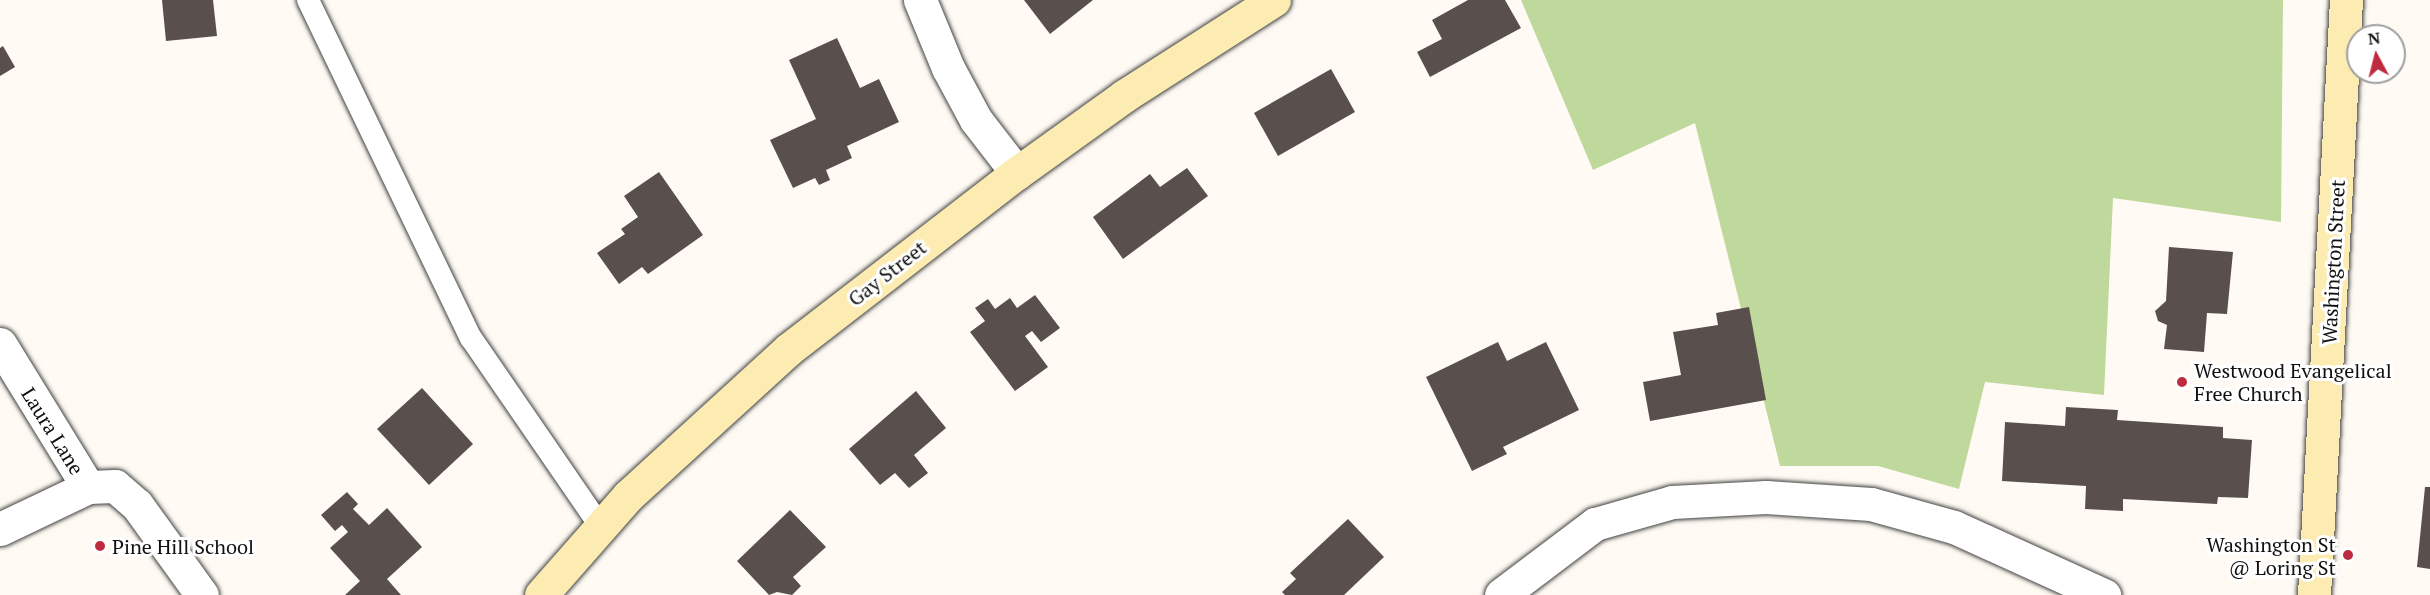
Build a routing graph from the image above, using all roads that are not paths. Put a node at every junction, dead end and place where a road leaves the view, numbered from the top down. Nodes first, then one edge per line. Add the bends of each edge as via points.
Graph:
1 (308, 0) edge
2 (920, 0) edge
3 (1274, 0) edge
4 (2346, 0) edge
5 (1017, 173) junction
6 (0, 344) edge
7 (88, 487) junction
8 (601, 527) junction
9 (0, 529) edge
10 (202, 595) edge
11 (542, 595) edge
12 (1500, 595) edge
13 (2104, 595) edge
14 (2314, 595) edge

1 - 8 lane via 471,338
2 - 5 street via 948,68 976,120
3 - 5 street, Gay Street via 1124,96
4 - 14 street, Washington Street
5 - 8 street, Gay Street via 789,349 628,496
6 - 7 street, Laura Lane
7 - 9 street, Laura Lane
7 - 10 street, Laura Lane via 115,486 137,505
8 - 11 street, Gay Street
12 - 13 street via 1596,524 1672,502 1766,497 1871,504 1954,527

